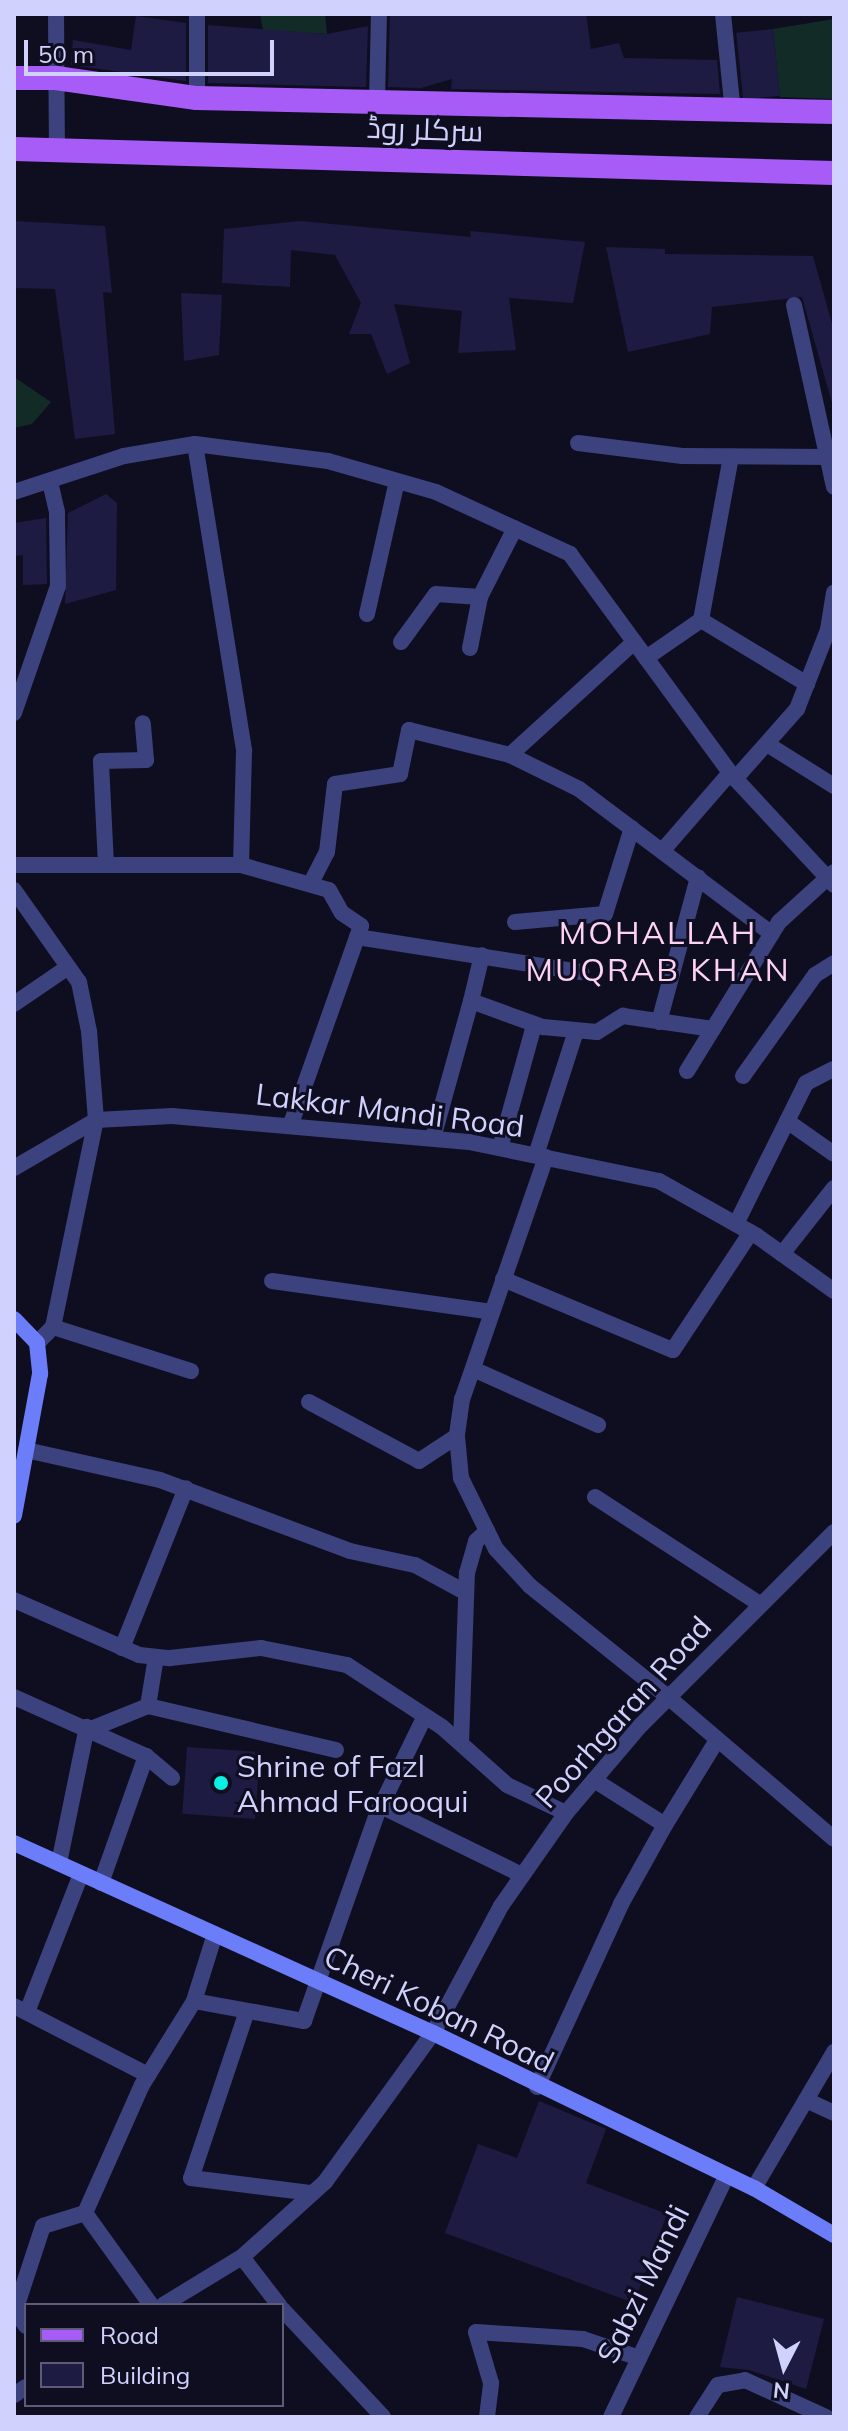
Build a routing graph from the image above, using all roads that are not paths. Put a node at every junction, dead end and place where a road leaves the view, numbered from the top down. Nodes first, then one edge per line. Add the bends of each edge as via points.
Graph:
1 (56, 14) edge
2 (197, 14) edge
3 (379, 14) edge
4 (723, 14) edge
5 (14, 78) edge
6 (56, 78) junction
7 (197, 98) junction
8 (377, 101) junction
9 (733, 112) junction
10 (834, 112) edge
11 (14, 149) edge
12 (57, 151) junction
13 (834, 173) edge
14 (794, 305) dead end
15 (578, 443) dead end
16 (195, 444) junction
17 (731, 457) junction
18 (827, 457) junction
19 (397, 481) junction
20 (50, 482) junction
21 (834, 487) edge
22 (14, 492) edge
23 (515, 528) junction
24 (834, 592) edge
25 (480, 597) junction
26 (367, 614) dead end
27 (701, 620) junction
28 (401, 642) dead end
29 (634, 642) junction
30 (470, 648) dead end
31 (646, 658) junction
32 (807, 684) junction
33 (16, 704) edge
34 (143, 723) dead end
35 (767, 744) junction
36 (510, 755) junction
37 (732, 776) junction
38 (834, 786) edge
39 (632, 828) junction
40 (663, 850) junction
41 (14, 865) edge
42 (106, 865) junction
43 (241, 865) junction
44 (698, 877) junction
45 (831, 878) edge
46 (311, 883) junction
47 (14, 890) edge
48 (515, 922) dead end
49 (772, 934) junction
50 (357, 937) junction
51 (482, 955) junction
52 (834, 963) edge
53 (68, 967) junction
54 (581, 972) dead end
55 (471, 1001) junction
56 (14, 1004) edge
57 (659, 1022) junction
58 (534, 1025) junction
59 (713, 1029) junction
60 (576, 1031) junction
61 (834, 1069) edge
62 (687, 1071) dead end
63 (743, 1076) dead end
64 (96, 1120) junction
65 (787, 1121) junction
66 (291, 1124) junction
67 (433, 1138) junction
68 (500, 1148) junction
69 (834, 1154) edge
70 (541, 1156) junction
71 (14, 1168) edge
72 (834, 1188) edge
73 (744, 1228) junction
74 (782, 1254) junction
75 (503, 1279) junction
76 (272, 1281) dead end
77 (834, 1291) edge
78 (492, 1312) junction
79 (14, 1319) edge
80 (53, 1327) junction
81 (37, 1343) junction
82 (473, 1369) junction
83 (191, 1371) dead end
84 (309, 1402) dead end
85 (598, 1425) dead end
86 (457, 1436) junction
87 (26, 1450) junction
88 (186, 1488) junction
89 (595, 1497) dead end
90 (14, 1516) edge
91 (487, 1531) junction
92 (834, 1532) edge
93 (465, 1592) junction
94 (14, 1600) edge
95 (760, 1604) junction
96 (122, 1648) junction
97 (156, 1657) junction
98 (14, 1697) edge
99 (668, 1697) junction
100 (148, 1706) junction
101 (425, 1716) junction
102 (89, 1728) junction
103 (717, 1740) junction
104 (461, 1743) junction
105 (336, 1750) dead end
106 (146, 1756) junction
107 (172, 1778) dead end
108 (594, 1780) junction
109 (381, 1806) junction
110 (566, 1813) junction
111 (665, 1825) junction
112 (834, 1839) edge
113 (14, 1843) edge
114 (59, 1863) junction
115 (81, 1874) junction
116 (522, 1875) junction
117 (101, 1883) junction
118 (215, 1934) junction
119 (317, 1981) junction
120 (194, 2001) junction
121 (21, 2009) edge
122 (247, 2011) junction
123 (433, 2033) junction
124 (834, 2052) edge
125 (148, 2075) junction
126 (537, 2087) junction
127 (806, 2100) junction
128 (834, 2113) edge
129 (727, 2175) junction
130 (754, 2188) junction
131 (312, 2193) junction
132 (85, 2213) junction
133 (834, 2235) edge
134 (242, 2257) junction
135 (150, 2303) edge
136 (166, 2303) edge
137 (277, 2303) edge
138 (14, 2310) edge
139 (284, 2311) edge
140 (639, 2358) junction
141 (383, 2417) edge
142 (487, 2417) edge
143 (611, 2417) edge
144 (697, 2417) edge
145 (826, 2417) edge

1 - 6 street
2 - 7 street
3 - 8 street
4 - 9 street
5 - 6 main road
6 - 7 main road
6 - 12 street
7 - 8 main road
8 - 9 main road
9 - 10 main road
11 - 12 main road, سرکلر روڈ
12 - 13 main road, سرکلر روڈ
14 - 18 street
15 - 17 street
16 - 19 street via 328,461
16 - 20 street via 124,456
16 - 43 street via 244,751
17 - 18 street
17 - 27 street
18 - 21 street
19 - 23 street via 436,492
19 - 26 street
20 - 22 street
20 - 33 street via 57,512 58,586
23 - 25 street
23 - 29 street via 570,554
24 - 32 street via 828,630
25 - 28 street via 436,594
25 - 30 street
27 - 31 street
27 - 32 street
29 - 31 street
29 - 36 street
31 - 37 street
32 - 35 street via 797,709
34 - 42 street via 146,760 101,761
35 - 37 street
35 - 38 street
36 - 39 street via 579,789
36 - 46 street via 409,730 400,774 335,784 327,852
37 - 40 street
37 - 45 street
39 - 40 street
39 - 48 street via 605,914
40 - 44 street
41 - 42 street
42 - 43 street
43 - 46 street
44 - 49 street
44 - 57 street
45 - 49 street
46 - 50 street via 329,890 342,913 361,926
47 - 53 street
49 - 59 street
50 - 51 street
50 - 66 street
51 - 54 street
51 - 55 street
52 - 63 street via 815,975
53 - 56 street
53 - 64 street via 79,982 89,1031
55 - 58 street
55 - 67 street
57 - 59 street
57 - 60 street via 623,1016 597,1032
58 - 60 street
58 - 68 street
59 - 62 street
60 - 70 street
61 - 65 street via 806,1083
64 - 66 street, Lakkar Mandi Road via 172,1116
64 - 71 street, Lakkar Mandi Road
64 - 80 street
65 - 69 street
65 - 73 street
66 - 67 street, Lakkar Mandi Road
67 - 68 street, Lakkar Mandi Road
68 - 70 street, Lakkar Mandi Road
70 - 73 street, Lakkar Mandi Road via 659,1181
70 - 75 street
72 - 74 street
73 - 74 street, Lakkar Mandi Road
73 - 75 street via 673,1350
74 - 77 street, Lakkar Mandi Road
75 - 78 street
76 - 78 street
78 - 82 street
79 - 81 street
80 - 81 street
80 - 83 street
81 - 87 street via 40,1374
82 - 85 street
82 - 86 street
84 - 86 street via 419,1461
86 - 91 street via 461,1478
87 - 88 street
87 - 90 street
88 - 93 street via 350,1551 415,1565
88 - 96 street
89 - 95 street
91 - 93 street via 476,1541
91 - 99 street via 530,1586
92 - 95 street, Poorhgaran Road
93 - 104 street
94 - 96 street
95 - 99 street, Poorhgaran Road
96 - 97 street
97 - 100 street
97 - 101 street via 261,1648 347,1665
98 - 102 street
99 - 103 street
99 - 108 street, Poorhgaran Road
100 - 102 street
100 - 105 street
101 - 104 street
101 - 109 street
102 - 106 street
102 - 114 street
103 - 111 street
103 - 112 street
104 - 110 street via 507,1785
106 - 107 street
106 - 117 street
108 - 110 street, Poorhgaran Road
108 - 111 street
109 - 116 street
109 - 119 street
110 - 116 street, Poorhgaran Road
111 - 126 street via 621,1904
113 - 114 street, Cheri Koban Road
114 - 115 street, Cheri Koban Road
115 - 117 street, Cheri Koban Road
115 - 121 street
116 - 123 street, Poorhgaran Road
117 - 118 street, Cheri Koban Road
118 - 119 street, Cheri Koban Road
118 - 120 street
119 - 122 street via 304,2021
119 - 123 street, Cheri Koban Road
120 - 122 street
120 - 125 street
121 - 125 street
122 - 131 street via 191,2178
123 - 126 street, Cheri Koban Road
123 - 131 street, Poorhgaran Road
124 - 127 street
125 - 132 street
126 - 129 street, Cheri Koban Road
127 - 128 street
127 - 130 street
129 - 130 street, Cheri Koban Road
129 - 140 street, Sabzi Mandi
130 - 133 street, Cheri Koban Road
131 - 134 street, Poorhgaran Road
132 - 135 street
132 - 138 street via 43,2226
134 - 136 street, Poorhgaran Road
134 - 137 street
139 - 141 street
140 - 142 street via 583,2339 476,2332 491,2383
140 - 143 street, Sabzi Mandi
144 - 145 street via 718,2385 745,2380

